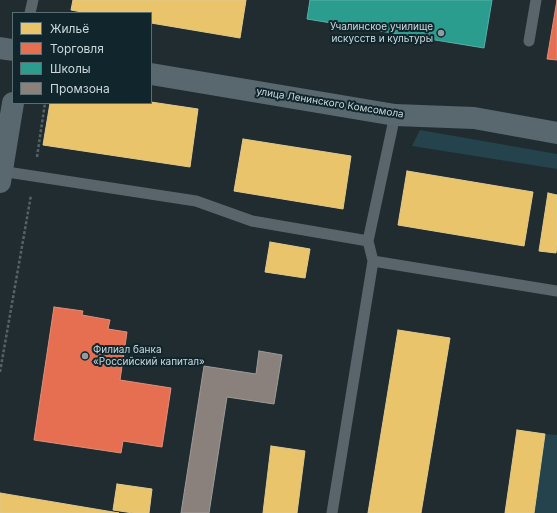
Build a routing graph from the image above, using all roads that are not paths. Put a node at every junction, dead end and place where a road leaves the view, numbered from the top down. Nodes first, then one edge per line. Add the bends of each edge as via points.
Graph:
1 (33, 0) edge
2 (536, 0) edge
3 (30, 12) edge
4 (529, 41) dead end
5 (0, 48) edge
6 (12, 50) edge
7 (152, 74) edge
8 (13, 104) edge
9 (395, 115) junction
10 (557, 133) edge
11 (1, 175) edge
12 (368, 241) junction
13 (374, 261) junction
14 (557, 291) edge
15 (332, 513) edge

1 - 3 lane
2 - 4 lane
5 - 6 street
7 - 9 street, улица Ленинского Комсомола
8 - 11 street
9 - 10 street, улица Ленинского Комсомола via 474,118
9 - 12 lane
11 - 12 lane via 34,176 196,201 252,221
12 - 13 lane
13 - 14 lane
13 - 15 lane

